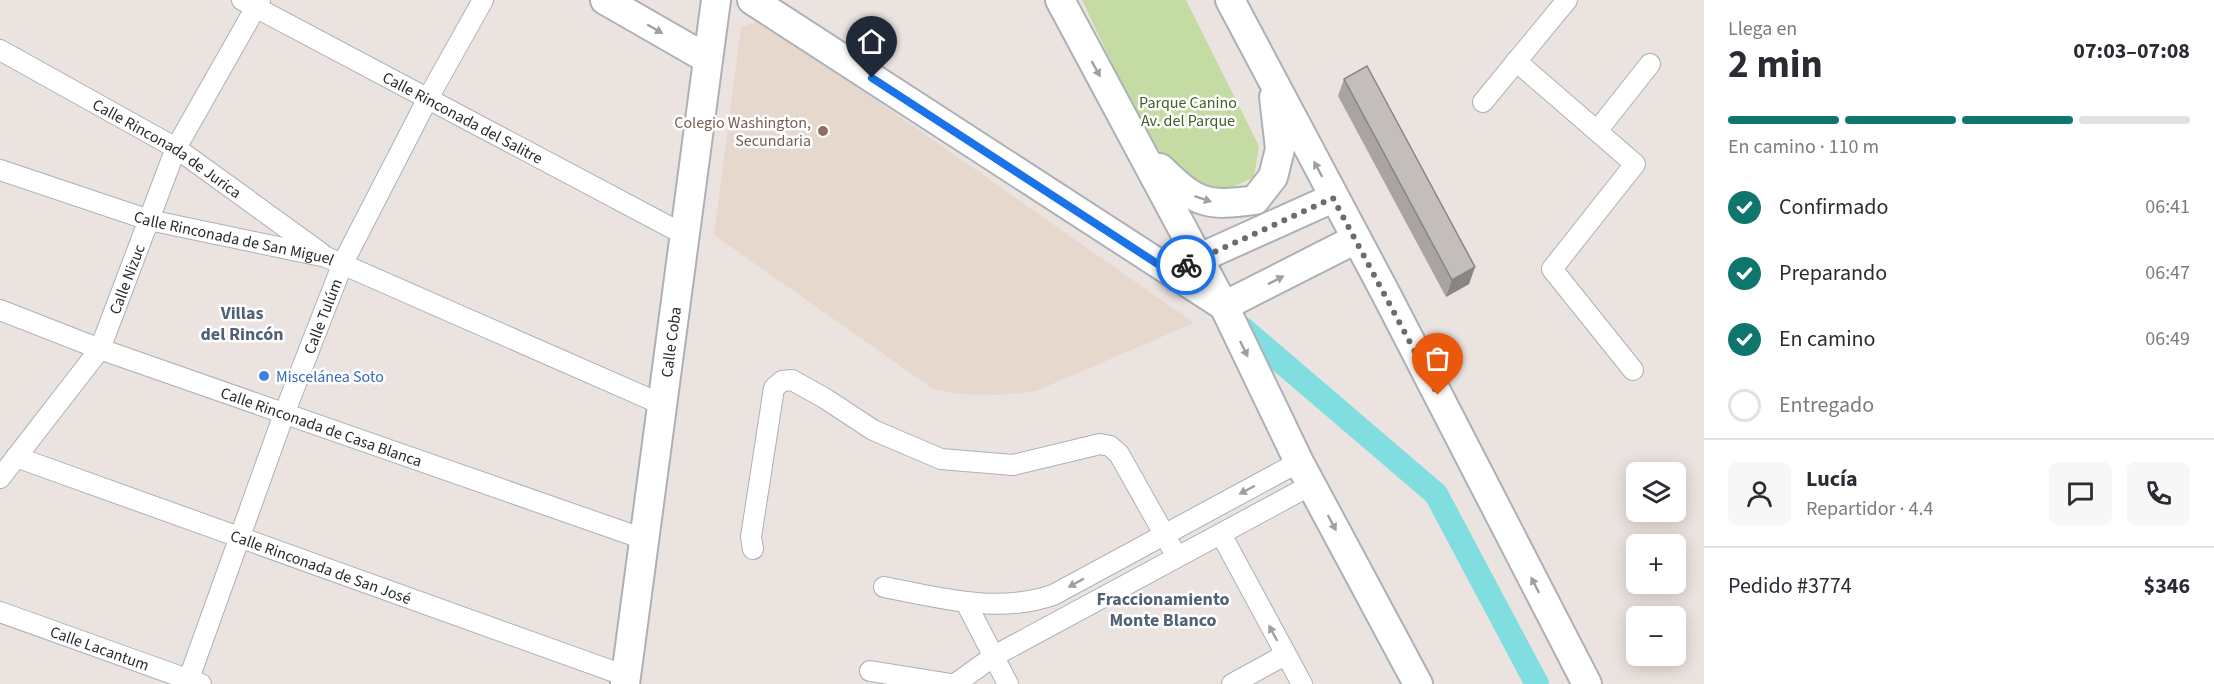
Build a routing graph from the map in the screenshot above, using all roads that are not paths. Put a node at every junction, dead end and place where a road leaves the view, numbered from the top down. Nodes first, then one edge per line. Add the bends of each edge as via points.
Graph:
1 (483, 0) edge
2 (605, 0) edge
3 (716, 0) edge
4 (752, 0) edge
5 (1060, 0) edge
6 (1567, 0) edge
7 (253, 3) edge
8 (1235, 6) edge
9 (0, 50) edge
10 (706, 58) junction
11 (1516, 61) junction
12 (1650, 64) dead end
13 (1273, 83) junction
14 (427, 100) junction
15 (1483, 102) dead end
16 (1597, 131) junction
17 (176, 147) junction
18 (1142, 150) junction
19 (0, 170) edge
20 (1333, 198) junction
21 (148, 220) junction
22 (683, 234) junction
23 (1356, 239) junction
24 (1198, 259) junction
25 (334, 260) junction
26 (1170, 272) junction
27 (1224, 306) junction
28 (0, 310) edge
29 (100, 349) junction
30 (1633, 370) dead end
31 (661, 404) junction
32 (284, 414) junction
33 (16, 457) junction
34 (1305, 473) junction
35 (0, 478) edge
36 (1221, 534) junction
37 (1163, 535) junction
38 (240, 537) junction
39 (644, 539) junction
40 (753, 549) dead end
41 (1177, 557) junction
42 (884, 587) dead end
43 (966, 603) junction
44 (0, 612) edge
45 (1285, 655) junction
46 (994, 656) junction
47 (870, 671) dead end
48 (625, 680) edge
49 (192, 682) edge
50 (953, 684) edge
51 (1008, 684) edge
52 (1232, 684) edge
53 (1302, 684) edge
54 (1418, 684) edge
55 (1587, 684) edge

1 - 14 street, Calle Tulúm
2 -> 10 main road
3 - 10 main road, Calle Coba
4 - 26 main road
5 -> 18 main road
6 - 11 street
7 - 14 street, Calle Rinconada del Salitre
7 - 17 street, Calle Nizuc
8 - 13 main road
9 - 17 street, Calle Rinconada de Jurica
10 - 22 main road, Calle Coba
11 - 15 street
11 - 16 street
12 - 16 street
18 -> 13 main road via 1187,194 1220,205 1255,200 1273,177 1280,149
20 -> 13 main road
14 - 22 street, Calle Rinconada del Salitre
14 - 25 street, Calle Tulúm
16 - 30 street via 1635,164 1552,269
17 - 21 street, Calle Nizuc
17 - 25 street, Calle Rinconada de Jurica
18 - 24 main road
19 - 21 street, Calle Rinconada de San Miguel
20 - 23 main road
20 - 24 main road
21 - 25 street, Calle Rinconada de San Miguel
21 - 29 street, Calle Nizuc
22 - 31 main road, Calle Coba
27 -> 23 main road
55 -> 23 main road
24 - 26 main road
24 - 27 main road
25 - 31 street, Calle Rinconada de San Miguel
25 - 32 street, Calle Tulúm
26 - 27 main road
27 -> 34 main road
28 - 29 street, Calle Rinconada de Casa Blanca
29 - 32 street, Calle Rinconada de Casa Blanca
29 - 33 street, Calle Nizuc
31 - 39 main road, Calle Coba
32 - 38 street, Calle Tulúm
32 - 39 street, Calle Rinconada de Casa Blanca
33 - 35 street, Calle Nizuc
33 - 38 street, Calle Rinconada de San José
34 - 36 street
34 -> 37 street
34 -> 54 main road
36 - 41 street
45 -> 36 street
37 - 40 street via 1119,454 1110,446 1100,444 1013,465 941,459 873,430 792,380 782,381 774,388 751,537
37 - 41 street
37 -> 43 street via 1053,595 1029,603
38 - 48 street, Calle Rinconada de San José
38 - 49 street, Calle Tulúm
39 - 48 main road, Calle Coba
41 - 46 street
42 - 43 street
43 - 46 street
44 - 49 street, Calle Lacantum
45 - 52 street
45 - 53 street
46 - 50 street
46 - 51 street
47 - 50 street

